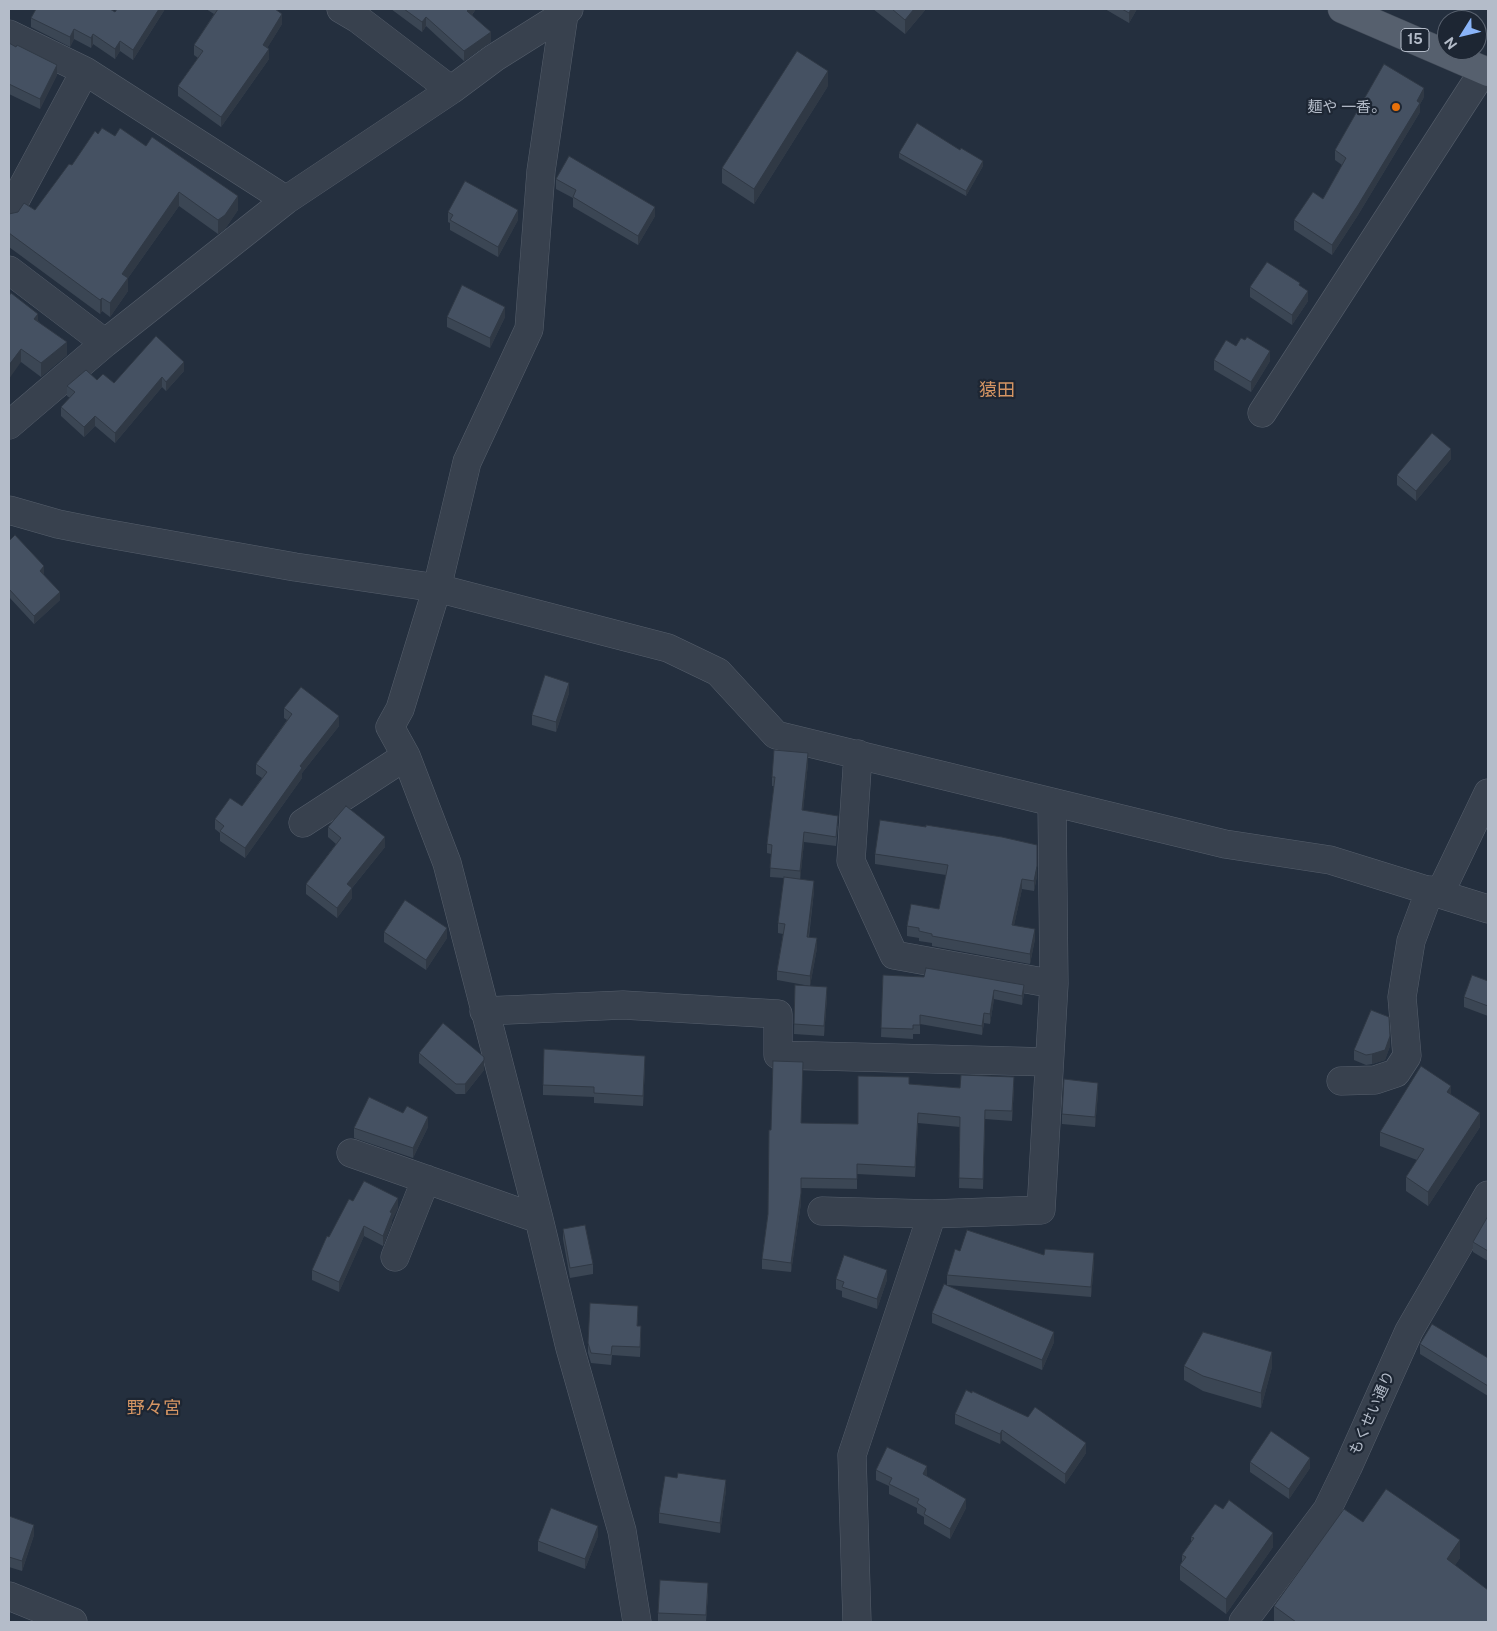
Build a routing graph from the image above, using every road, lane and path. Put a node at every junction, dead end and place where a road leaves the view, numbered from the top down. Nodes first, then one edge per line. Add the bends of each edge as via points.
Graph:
1 (1342, 9) edge
2 (566, 11) edge
3 (355, 12) edge
4 (9, 34) edge
5 (85, 71) junction
6 (1486, 71) edge
7 (451, 90) junction
8 (286, 200) junction
9 (9, 212) edge
10 (9, 270) edge
11 (105, 343) junction
12 (1262, 413) dead end
13 (9, 425) edge
14 (9, 510) edge
15 (437, 588) junction
16 (858, 754) junction
17 (406, 756) junction
18 (1488, 793) edge
19 (1052, 802) junction
20 (303, 823) dead end
21 (1435, 891) junction
22 (1488, 909) edge
23 (1054, 984) junction
24 (484, 1012) junction
25 (1049, 1062) junction
26 (1341, 1081) dead end
27 (351, 1153) dead end
28 (426, 1179) junction
29 (1486, 1207) edge
30 (822, 1211) dead end
31 (932, 1214) junction
32 (539, 1219) junction
33 (395, 1257) dead end
34 (9, 1596) edge
35 (73, 1622) edge
36 (637, 1622) edge
37 (857, 1622) edge
38 (1244, 1622) edge

1 - 6 main road, 15
2 - 7 street
2 - 15 street via 541,170 529,329 467,462
3 - 7 street
4 - 5 street
5 - 8 street
5 - 9 street
6 - 12 street
7 - 8 street
8 - 11 street
10 - 11 street
11 - 13 street
14 - 15 street via 98,532
15 - 16 street via 668,648 718,672 776,735
15 - 17 street via 400,709 390,727
16 - 19 street
16 - 23 street via 851,861 894,955
17 - 20 street
17 - 24 street via 446,863
18 - 21 street
19 - 21 street via 1225,844 1330,860
19 - 23 street
21 - 22 street
21 - 26 street via 1411,941 1402,997 1407,1056 1396,1073 1375,1080
23 - 25 street
24 - 25 street via 623,1006 778,1014 778,1055
24 - 32 street
25 - 31 street via 1040,1210
27 - 28 street
28 - 32 street
28 - 33 street
29 - 38 street, もくせい通り via 1409,1330 1327,1510
30 - 31 street
31 - 37 street via 852,1455
32 - 36 street via 570,1348 622,1531
34 - 35 street

